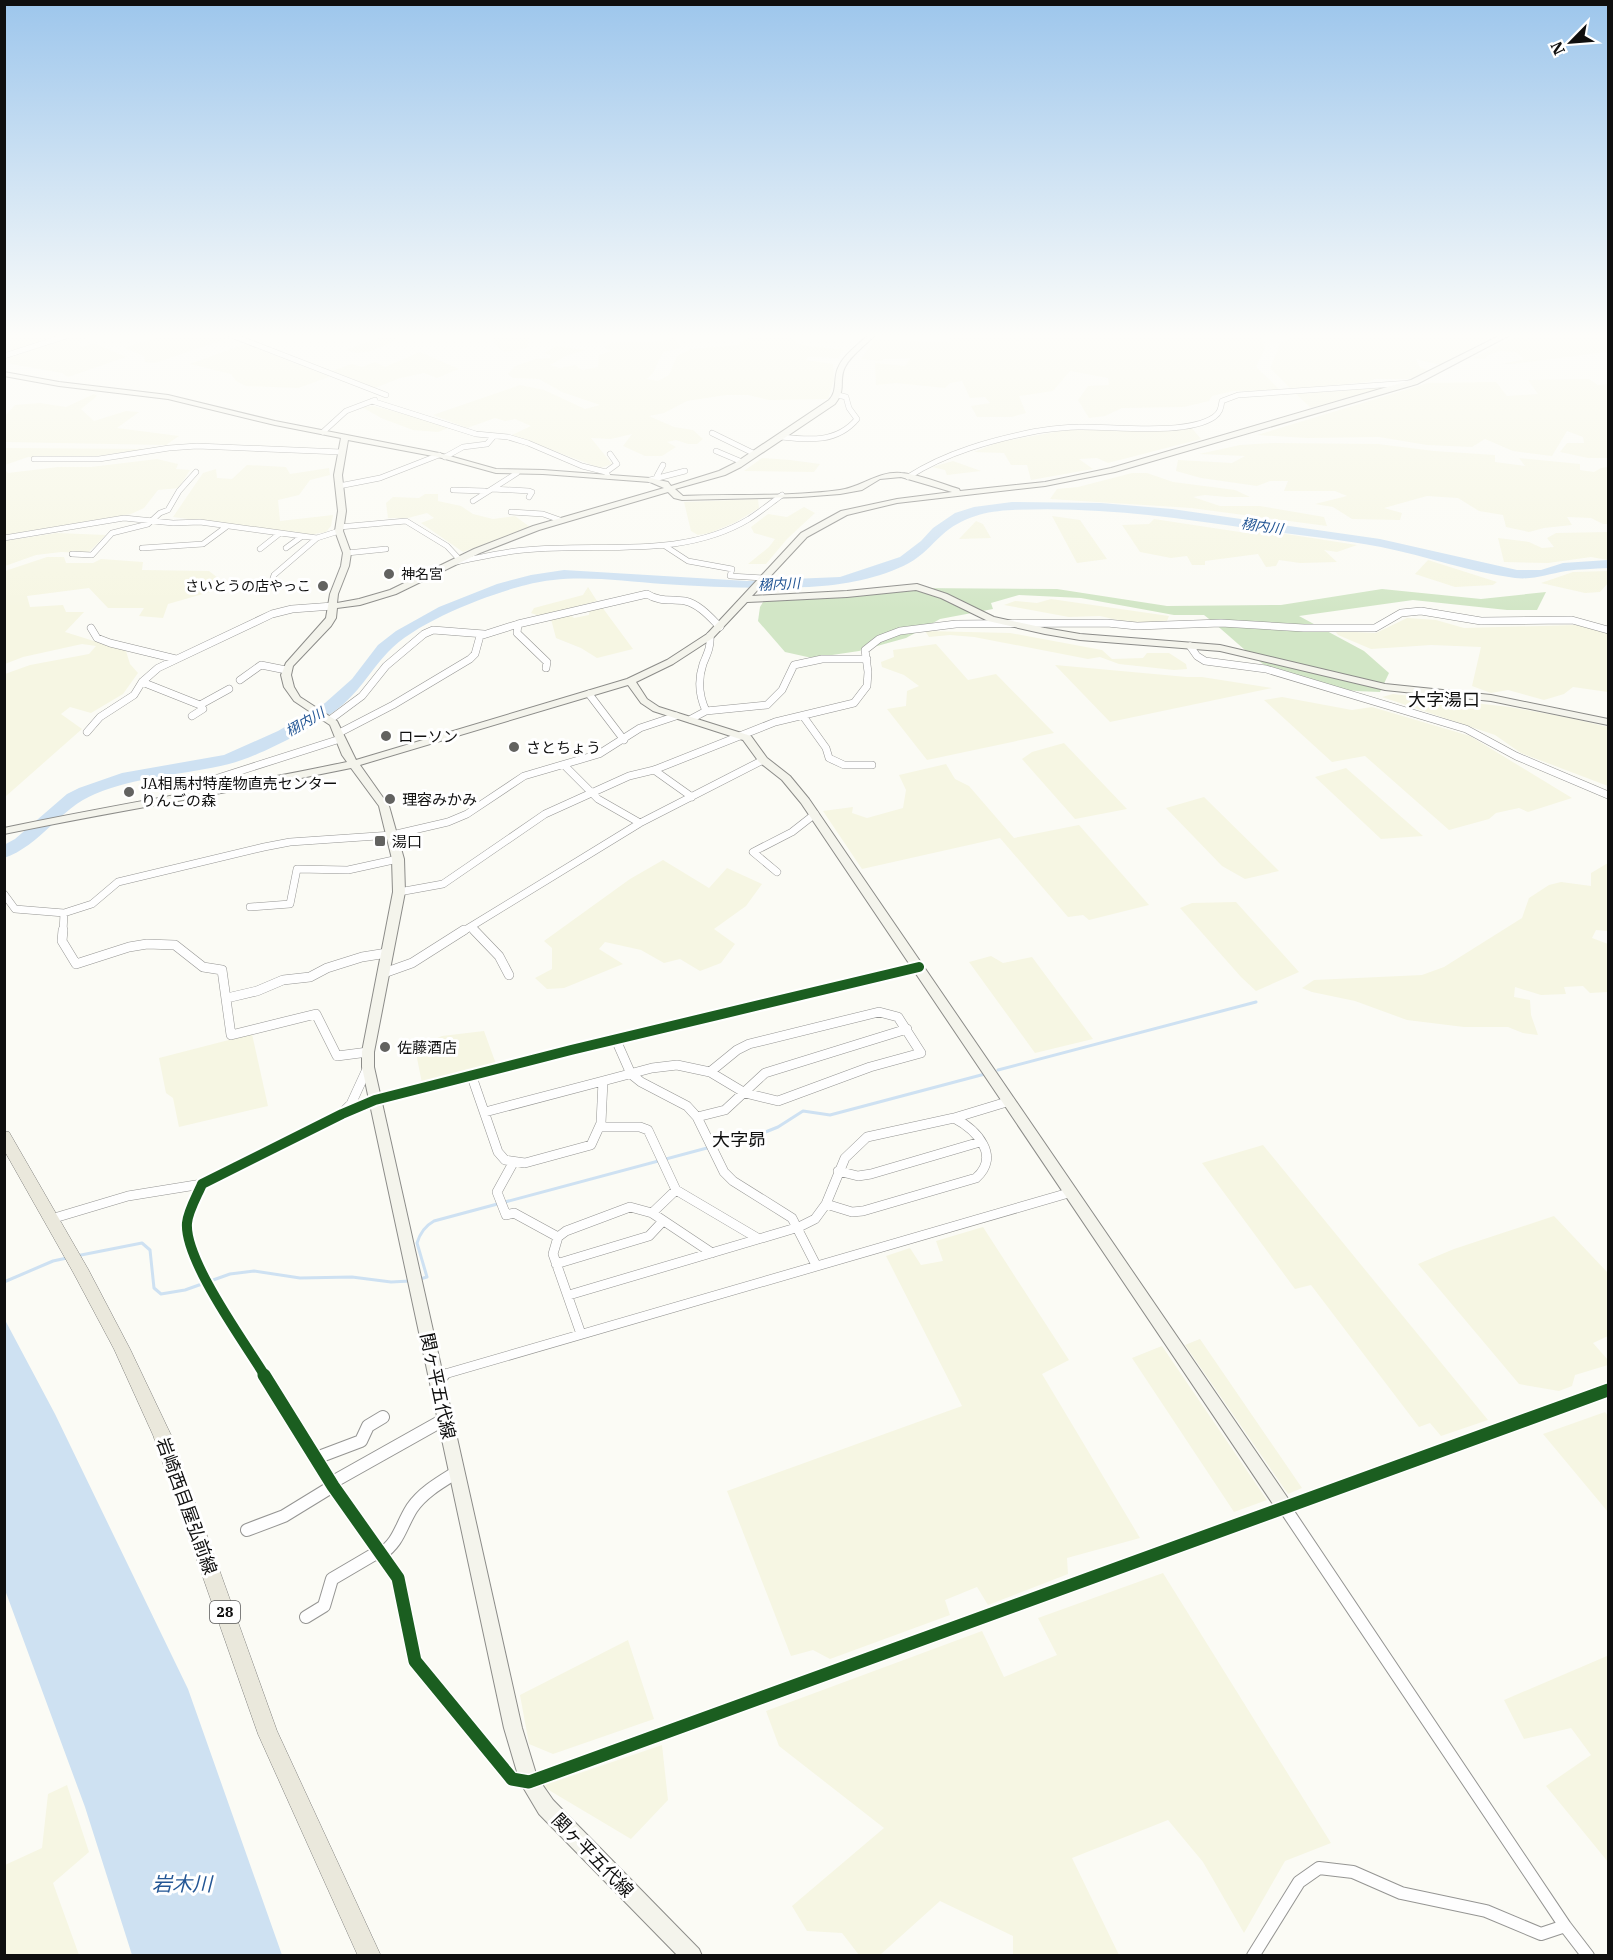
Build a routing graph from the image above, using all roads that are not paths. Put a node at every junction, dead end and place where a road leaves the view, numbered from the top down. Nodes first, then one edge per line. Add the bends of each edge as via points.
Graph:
1 (298, 426) edge
2 (329, 426) edge
3 (452, 426) edge
4 (795, 426) edge
5 (851, 426) edge
6 (1151, 426) edge
7 (1260, 426) edge
8 (323, 432) junction
9 (712, 433) dead end
10 (345, 436) junction
11 (493, 437) junction
12 (781, 437) junction
13 (716, 451) dead end
14 (341, 452) junction
15 (610, 454) dead end
16 (754, 454) junction
17 (442, 456) junction
18 (34, 459) dead end
19 (742, 462) junction
20 (663, 465) dead end
21 (685, 471) dead end
22 (196, 472) dead end
23 (517, 473) junction
24 (607, 474) junction
25 (908, 477) junction
26 (653, 478) junction
27 (339, 486) junction
28 (670, 488) junction
29 (490, 489) junction
30 (453, 490) dead end
31 (963, 493) junction
32 (783, 495) junction
33 (529, 497) dead end
34 (473, 501) dead end
35 (511, 513) dead end
36 (560, 520) junction
37 (154, 521) junction
38 (226, 527) junction
39 (339, 529) junction
40 (279, 534) junction
41 (301, 537) junction
42 (4, 538) edge
43 (317, 538) junction
44 (665, 546) junction
45 (142, 548) dead end
46 (260, 549) dead end
47 (286, 549) dead end
48 (386, 549) dead end
49 (346, 553) junction
50 (72, 554) dead end
51 (458, 561) junction
52 (762, 579) junction
53 (272, 581) dead end
54 (749, 595) junction
55 (333, 606) junction
56 (518, 624) junction
57 (1012, 624) junction
58 (91, 627) dead end
59 (720, 627) junction
60 (1608, 630) edge
61 (484, 634) junction
62 (710, 636) junction
63 (1190, 646) junction
64 (176, 659) junction
65 (867, 659) junction
66 (546, 668) dead end
67 (286, 670) junction
68 (240, 680) dead end
69 (630, 681) junction
70 (142, 682) junction
71 (229, 689) dead end
72 (589, 694) junction
73 (200, 705) junction
74 (706, 711) junction
75 (192, 716) dead end
76 (676, 716) junction
77 (803, 716) junction
78 (330, 718) junction
79 (691, 719) junction
80 (1608, 722) edge
81 (87, 732) dead end
82 (742, 735) junction
83 (340, 736) junction
84 (624, 740) junction
85 (763, 760) junction
86 (353, 764) junction
87 (564, 765) junction
88 (872, 765) dead end
89 (654, 770) junction
90 (589, 794) junction
91 (189, 795) junction
92 (1608, 795) edge
93 (692, 797) junction
94 (815, 814) junction
95 (640, 823) junction
96 (7, 830) edge
97 (392, 835) junction
98 (398, 859) junction
99 (777, 872) dead end
100 (399, 892) junction
101 (4, 894) edge
102 (250, 907) dead end
103 (64, 913) junction
104 (471, 927) junction
105 (387, 953) junction
106 (919, 967) junction
107 (384, 973) junction
108 (509, 975) dead end
109 (227, 998) junction
110 (907, 1029) junction
111 (616, 1040) junction
112 (368, 1052) junction
113 (368, 1067) junction
114 (710, 1072) junction
115 (631, 1074) junction
116 (472, 1077) junction
117 (603, 1081) junction
118 (745, 1093) junction
119 (375, 1100) junction
120 (1010, 1101) junction
121 (485, 1112) junction
122 (342, 1114) junction
123 (697, 1117) junction
124 (954, 1118) junction
125 (602, 1127) junction
126 (4, 1136) edge
127 (980, 1142) junction
128 (513, 1163) junction
129 (838, 1171) junction
130 (202, 1184) junction
131 (676, 1190) junction
132 (1072, 1192) junction
133 (826, 1204) junction
134 (652, 1213) junction
135 (51, 1218) junction
136 (663, 1221) junction
137 (799, 1227) junction
138 (558, 1237) junction
139 (759, 1239) junction
140 (712, 1253) junction
141 (556, 1264) junction
142 (816, 1265) junction
143 (569, 1295) junction
144 (581, 1334) junction
145 (436, 1377) junction
146 (1608, 1390) edge
147 (383, 1417) dead end
148 (445, 1419) junction
149 (316, 1458) junction
150 (457, 1472) junction
151 (332, 1484) junction
152 (1285, 1508) junction
153 (247, 1530) dead end
154 (379, 1553) junction
155 (306, 1617) dead end
156 (529, 1782) junction
157 (1565, 1926) junction
158 (370, 1956) edge
159 (692, 1956) edge
160 (1253, 1956) edge
161 (1588, 1956) edge

1 - 8 street
2 - 8 street
3 - 11 street
4 - 12 street
5 - 12 street via 813,441
6 - 25 street via 1061,428 1009,436 923,465
7 - 31 street via 1085,477
8 - 10 street
9 - 16 street
10 - 14 street
10 - 17 street
11 - 17 street via 487,444 463,447
11 - 24 street via 528,443
12 - 16 street
13 - 19 street
14 - 18 street via 175,447 73,462
14 - 27 street
15 - 24 street via 617,464
16 - 19 street
17 - 23 street
17 - 27 street via 380,478
19 - 28 street via 707,478
20 - 26 street
21 - 26 street
22 - 37 street via 179,490 173,505
23 - 24 street
23 - 29 street
24 - 26 street
25 - 31 street
25 - 32 street via 878,477 859,488 840,492
26 - 28 street
27 - 39 street
28 - 32 street via 682,498
28 - 36 street
29 - 30 street
29 - 33 street via 529,491
29 - 34 street
31 - 52 street via 886,503 831,518 804,535
32 - 44 street via 730,528
35 - 36 street via 543,514
36 - 51 street
37 - 38 street
37 - 42 street via 106,520
37 - 50 street via 112,532 92,555
38 - 40 street
38 - 45 street via 203,544
39 - 43 street
39 - 49 street
39 - 51 street via 406,521 447,546
40 - 41 street
40 - 46 street
41 - 43 street
41 - 47 street
43 - 53 street
44 - 51 street via 524,550
44 - 52 street via 680,559 732,569 730,576
48 - 49 street
49 - 55 street
51 - 55 street via 393,592
52 - 54 street
54 - 57 street via 848,594 917,587
54 - 59 street
55 - 64 street via 272,614
55 - 67 street via 326,626
56 - 59 street via 647,594 655,600 694,604
56 - 61 street
56 - 66 street via 517,633 547,662
57 - 60 street via 1221,623 1375,628 1401,613 1421,612 1481,621 1572,620
57 - 63 street via 1080,637
57 - 65 street via 920,626 876,638 865,650
58 - 64 street via 97,638 110,643
59 - 62 street
61 - 78 street via 433,630 424,634 386,666 362,696
61 - 83 street via 470,659
62 - 69 street via 670,662
62 - 74 street via 712,645 702,667 700,695
63 - 80 street via 1220,648 1385,687 1491,698
63 - 92 street via 1205,661 1266,669 1466,729 1516,756
64 - 70 street
65 - 74 street via 837,657 803,662 794,665 782,690 767,705
65 - 77 street via 870,681 864,695 854,703
67 - 68 street via 261,665
67 - 78 street via 292,694
69 - 72 street
69 - 76 street via 644,700
70 - 73 street
70 - 81 street via 134,695 100,717
71 - 73 street
72 - 84 street
72 - 86 street
73 - 75 street via 203,709
74 - 79 street
76 - 79 street
76 - 84 street via 640,728
77 - 82 street
77 - 88 street via 834,762
78 - 83 street, 関ヶ平五代線
79 - 82 street
82 - 85 street
82 - 89 street
83 - 86 street, 関ヶ平五代線
83 - 91 street via 199,784 190,788
84 - 87 street via 599,754
85 - 93 street
85 - 94 street via 786,778
86 - 91 street
86 - 97 street, 関ヶ平五代線 via 384,806
87 - 90 street
87 - 97 street via 524,776 448,822
89 - 90 street via 629,776
89 - 93 street
90 - 95 street
90 - 100 street via 545,814 443,884
91 - 96 street
93 - 95 street
94 - 99 street via 792,832 753,852
94 - 106 street
95 - 104 street
97 - 98 street, 関ヶ平五代線
97 - 103 street via 264,847 118,882 92,904
98 - 100 street, 関ヶ平五代線
98 - 102 street via 348,870 297,868 290,903
100 - 105 street, 関ヶ平五代線
101 - 103 street via 15,909
103 - 109 street via 62,941 76,964 129,947 175,945 203,967 222,970
104 - 107 street via 412,963
104 - 108 street via 499,956
105 - 107 street, 関ヶ平五代線
105 - 109 street
106 - 111 street
106 - 120 street
107 - 112 street, 関ヶ平五代線
109 - 112 street via 231,1035 316,1014 337,1056
110 - 114 street via 890,1013 869,1014 748,1044
110 - 118 street via 765,1073
110 - 118 street via 921,1053 778,1101
111 - 115 street
111 - 116 street
112 - 113 street, 関ヶ平五代線
113 - 119 street, 関ヶ平五代線
113 - 122 street via 351,1104
114 - 115 street via 677,1065
114 - 118 street
115 - 117 street
115 - 123 street via 687,1106
116 - 119 street
116 - 121 street
117 - 121 street
117 - 125 street
118 - 123 street via 725,1110
119 - 122 street
119 - 145 street, 関ヶ平五代線
120 - 124 street
120 - 132 street
121 - 128 street via 498,1152 505,1161
122 - 130 street
123 - 137 street via 724,1172 784,1211
124 - 127 street via 968,1125
124 - 129 street via 867,1137 848,1152
125 - 128 street via 591,1145
125 - 131 street via 648,1130
126 - 135 main road, 岩崎西目屋弘前線 / 28
127 - 129 street via 871,1174 858,1176
127 - 133 street via 989,1156 989,1165 976,1178 863,1211 852,1212
128 - 138 street via 497,1192 506,1215 514,1213
129 - 133 street
130 - 135 street via 128,1196
130 - 149 street via 187,1222 188,1240 204,1279
131 - 134 street
131 - 139 street
132 - 142 street
132 - 152 street
133 - 137 street via 815,1219
134 - 136 street
134 - 138 street via 630,1207 621,1209
135 - 158 main road, 岩崎西目屋弘前線 / 28 via 122,1349 162,1435 268,1734
136 - 140 street
136 - 141 street via 649,1236
137 - 139 street
137 - 142 street
138 - 141 street via 554,1246
139 - 140 street
140 - 143 street
141 - 143 street
142 - 144 street
143 - 144 street
144 - 145 street
145 - 148 street, 関ヶ平五代線
146 - 152 street
147 - 149 street via 370,1424 361,1441
148 - 150 street, 関ヶ平五代線
148 - 151 street
149 - 151 street
150 - 154 street via 419,1498 394,1547
150 - 156 street, 関ヶ平五代線 via 513,1728
151 - 153 street via 284,1516
151 - 154 street
152 - 156 street
152 - 157 street
154 - 155 street via 332,1579 324,1606
154 - 156 street via 398,1578 415,1661 512,1779
156 - 159 street, 関ヶ平五代線 via 546,1807
157 - 160 street via 1541,1934 1486,1911 1401,1893 1353,1872 1319,1868 1299,1881
157 - 161 street

